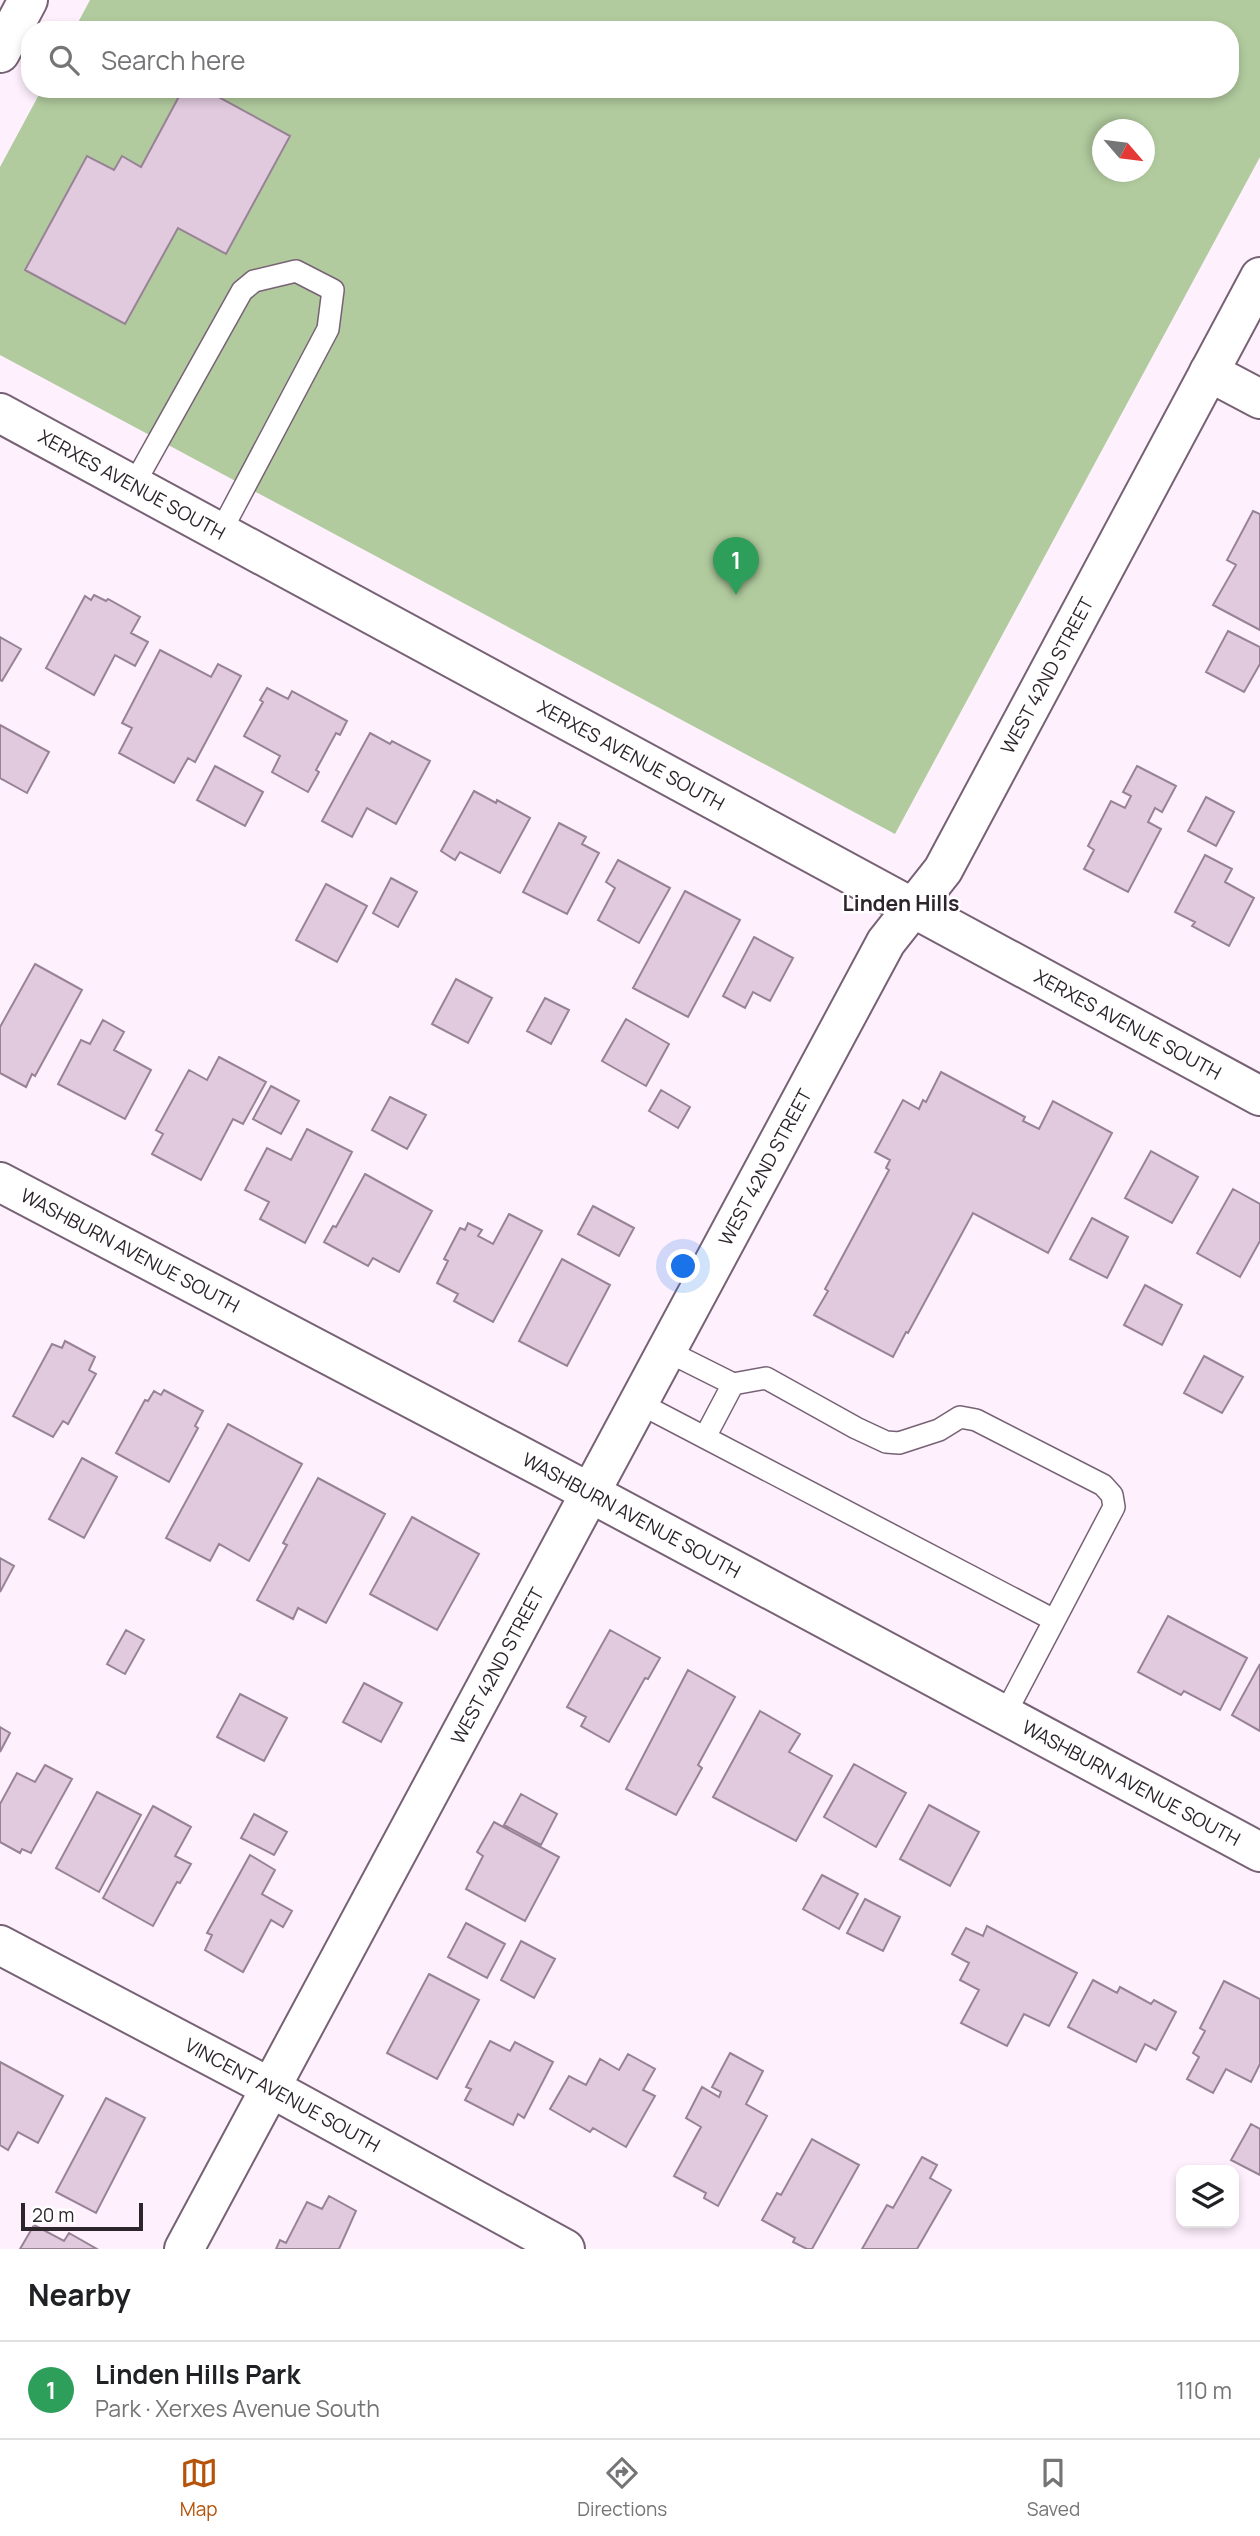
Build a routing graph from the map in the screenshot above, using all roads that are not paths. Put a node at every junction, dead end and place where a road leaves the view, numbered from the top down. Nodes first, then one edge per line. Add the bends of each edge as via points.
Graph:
1 (28, 0) edge
2 (0, 53) edge
3 (1260, 277) edge
4 (1209, 372) junction
5 (1260, 399) edge
6 (0, 413) edge
7 (133, 485) junction
8 (220, 533) junction
9 (914, 908) junction
10 (1260, 1096) edge
11 (0, 1182) edge
12 (667, 1351) junction
13 (733, 1384) junction
14 (639, 1403) junction
15 (705, 1437) junction
16 (590, 1493) junction
17 (1054, 1620) junction
18 (1004, 1716) junction
19 (1260, 1852) edge
20 (0, 1945) edge
21 (271, 2088) junction
22 (184, 2249) edge
23 (565, 2249) edge

1 - 2 street
3 - 4 street, WEST 42ND STREET
4 - 5 street
4 - 9 street, WEST 42ND STREET via 943,870
6 - 7 street, XERXES AVENUE SOUTH
7 - 8 street, XERXES AVENUE SOUTH
7 - 8 lane via 242,291 254,281 296,271 333,290 328,329
8 - 9 street, XERXES AVENUE SOUTH
9 - 10 street, XERXES AVENUE SOUTH
9 - 12 street, WEST 42ND STREET via 886,942
11 - 16 street, WASHBURN AVENUE SOUTH
12 - 13 lane
12 - 14 street, WEST 42ND STREET
13 - 15 lane
13 - 17 lane via 766,1378 886,1442 899,1443 929,1433 960,1417 976,1420 1103,1485 1112,1494 1114,1507
14 - 15 lane
14 - 16 street, WEST 42ND STREET
15 - 17 lane
16 - 18 street, WASHBURN AVENUE SOUTH
16 - 21 street, WEST 42ND STREET
17 - 18 lane
18 - 19 street, WASHBURN AVENUE SOUTH
20 - 21 street, VINCENT AVENUE SOUTH
21 - 22 street, WEST 42ND STREET
21 - 23 street, VINCENT AVENUE SOUTH

